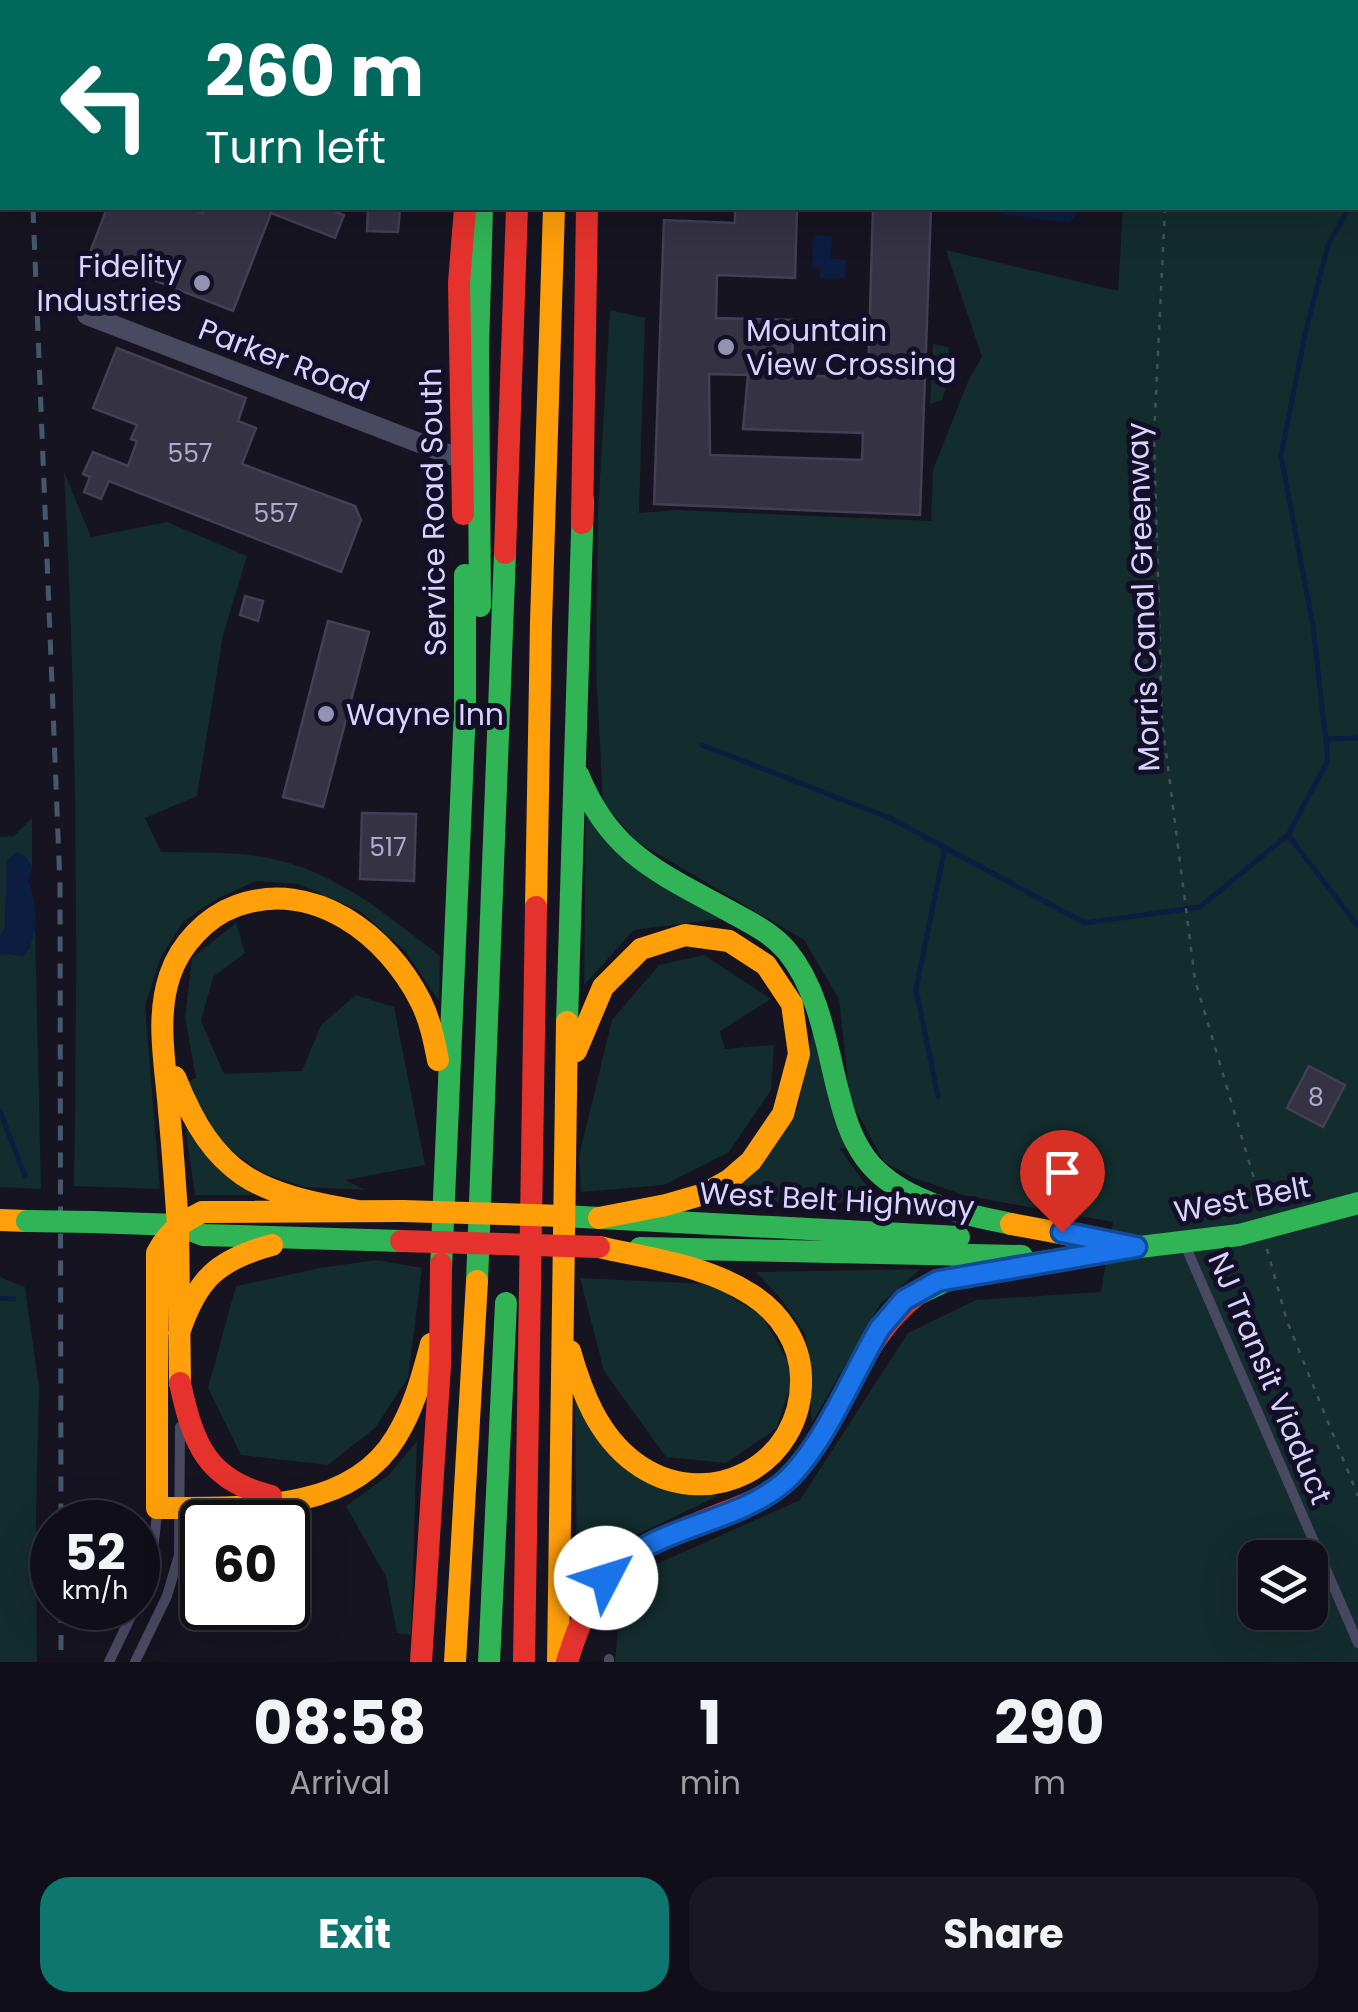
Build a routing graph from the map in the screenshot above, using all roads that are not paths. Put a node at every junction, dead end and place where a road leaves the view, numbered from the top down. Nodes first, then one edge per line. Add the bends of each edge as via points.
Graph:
1 (464, 210) edge
2 (482, 210) edge
3 (517, 210) edge
4 (554, 210) edge
5 (588, 210) edge
6 (604, 210) edge
7 (87, 315) dead end
8 (461, 458) junction
9 (582, 523) junction
10 (540, 623) junction
11 (574, 759) junction
12 (491, 974) junction
13 (163, 1020) junction
14 (564, 1128) junction
15 (446, 1143) junction
16 (1358, 1203) edge
17 (358, 1211) junction
18 (599, 1218) junction
19 (0, 1220) edge
20 (178, 1225) junction
21 (308, 1240) junction
22 (1184, 1242) junction
23 (598, 1247) junction
24 (1136, 1247) junction
25 (1106, 1252) junction
26 (441, 1264) junction
27 (561, 1279) junction
28 (179, 1333) junction
29 (180, 1383) junction
30 (329, 1494) junction
31 (169, 1508) junction
32 (160, 1537) edge
33 (124, 1630) edge
34 (1358, 1643) edge
35 (109, 1662) edge
36 (135, 1662) edge
37 (420, 1662) edge
38 (454, 1662) edge
39 (489, 1662) edge
40 (524, 1662) edge
41 (558, 1662) edge
42 (567, 1662) edge

1 - 8 main road, Service Road South
2 - 12 main road via 481,782
3 - 12 main road
4 - 10 main road
5 - 9 main road
6 - 9 main road
7 - 8 street, Parker Road
8 - 15 main road, Service Road South via 466,667
9 - 11 main road
10 - 39 main road via 522,863
10 - 40 main road
11 - 14 main road
11 - 24 main road via 594,815 622,848 786,948 820,1012 852,1136 875,1170 949,1208
12 - 38 main road
13 - 15 main road via 177,959 218,914 285,896 330,908 392,957 420,1000 436,1050
13 - 17 main road via 181,1093 224,1162 269,1192
13 - 20 main road
14 - 18 main road via 572,1068 591,1005 611,972 639,948 674,935 712,936 744,947 777,976 796,1019 798,1054 792,1089 767,1142 740,1171 702,1194
14 - 27 main road
15 - 26 main road
16 - 22 main road, West Belt via 1262,1230
17 - 18 main road, West Belt Highway, bridge
17 - 20 main road, West Belt Highway via 202,1212
18 - 24 main road, West Belt Highway
19 - 20 main road, West Belt Highway, bridge
20 - 21 main road, West Belt Highway via 203,1235
20 - 28 main road
20 - 31 main road via 158,1253
21 - 23 main road, West Belt Highway, bridge
21 - 28 main road via 257,1248 223,1262 198,1285
22 - 24 main road, West Belt
22 - 34 lane, NJ Transit Viaduct
23 - 25 main road, West Belt Highway via 1049,1257
23 - 27 main road via 731,1283 782,1323 799,1356 802,1390 790,1432 766,1463 738,1479 703,1486 662,1478 629,1458 599,1425 581,1387
24 - 25 main road, West Belt Highway
25 - 42 main road via 958,1276 904,1300 880,1328 793,1473 765,1495 649,1543 618,1564 585,1611
26 - 30 main road via 429,1352 407,1417 370,1470
26 - 37 main road
27 - 41 main road
28 - 29 main road
29 - 30 main road via 198,1446 221,1477 258,1494
29 - 31 lane
30 - 31 main road via 280,1504
31 - 32 lane
31 - 36 lane via 179,1556
33 - 35 lane

